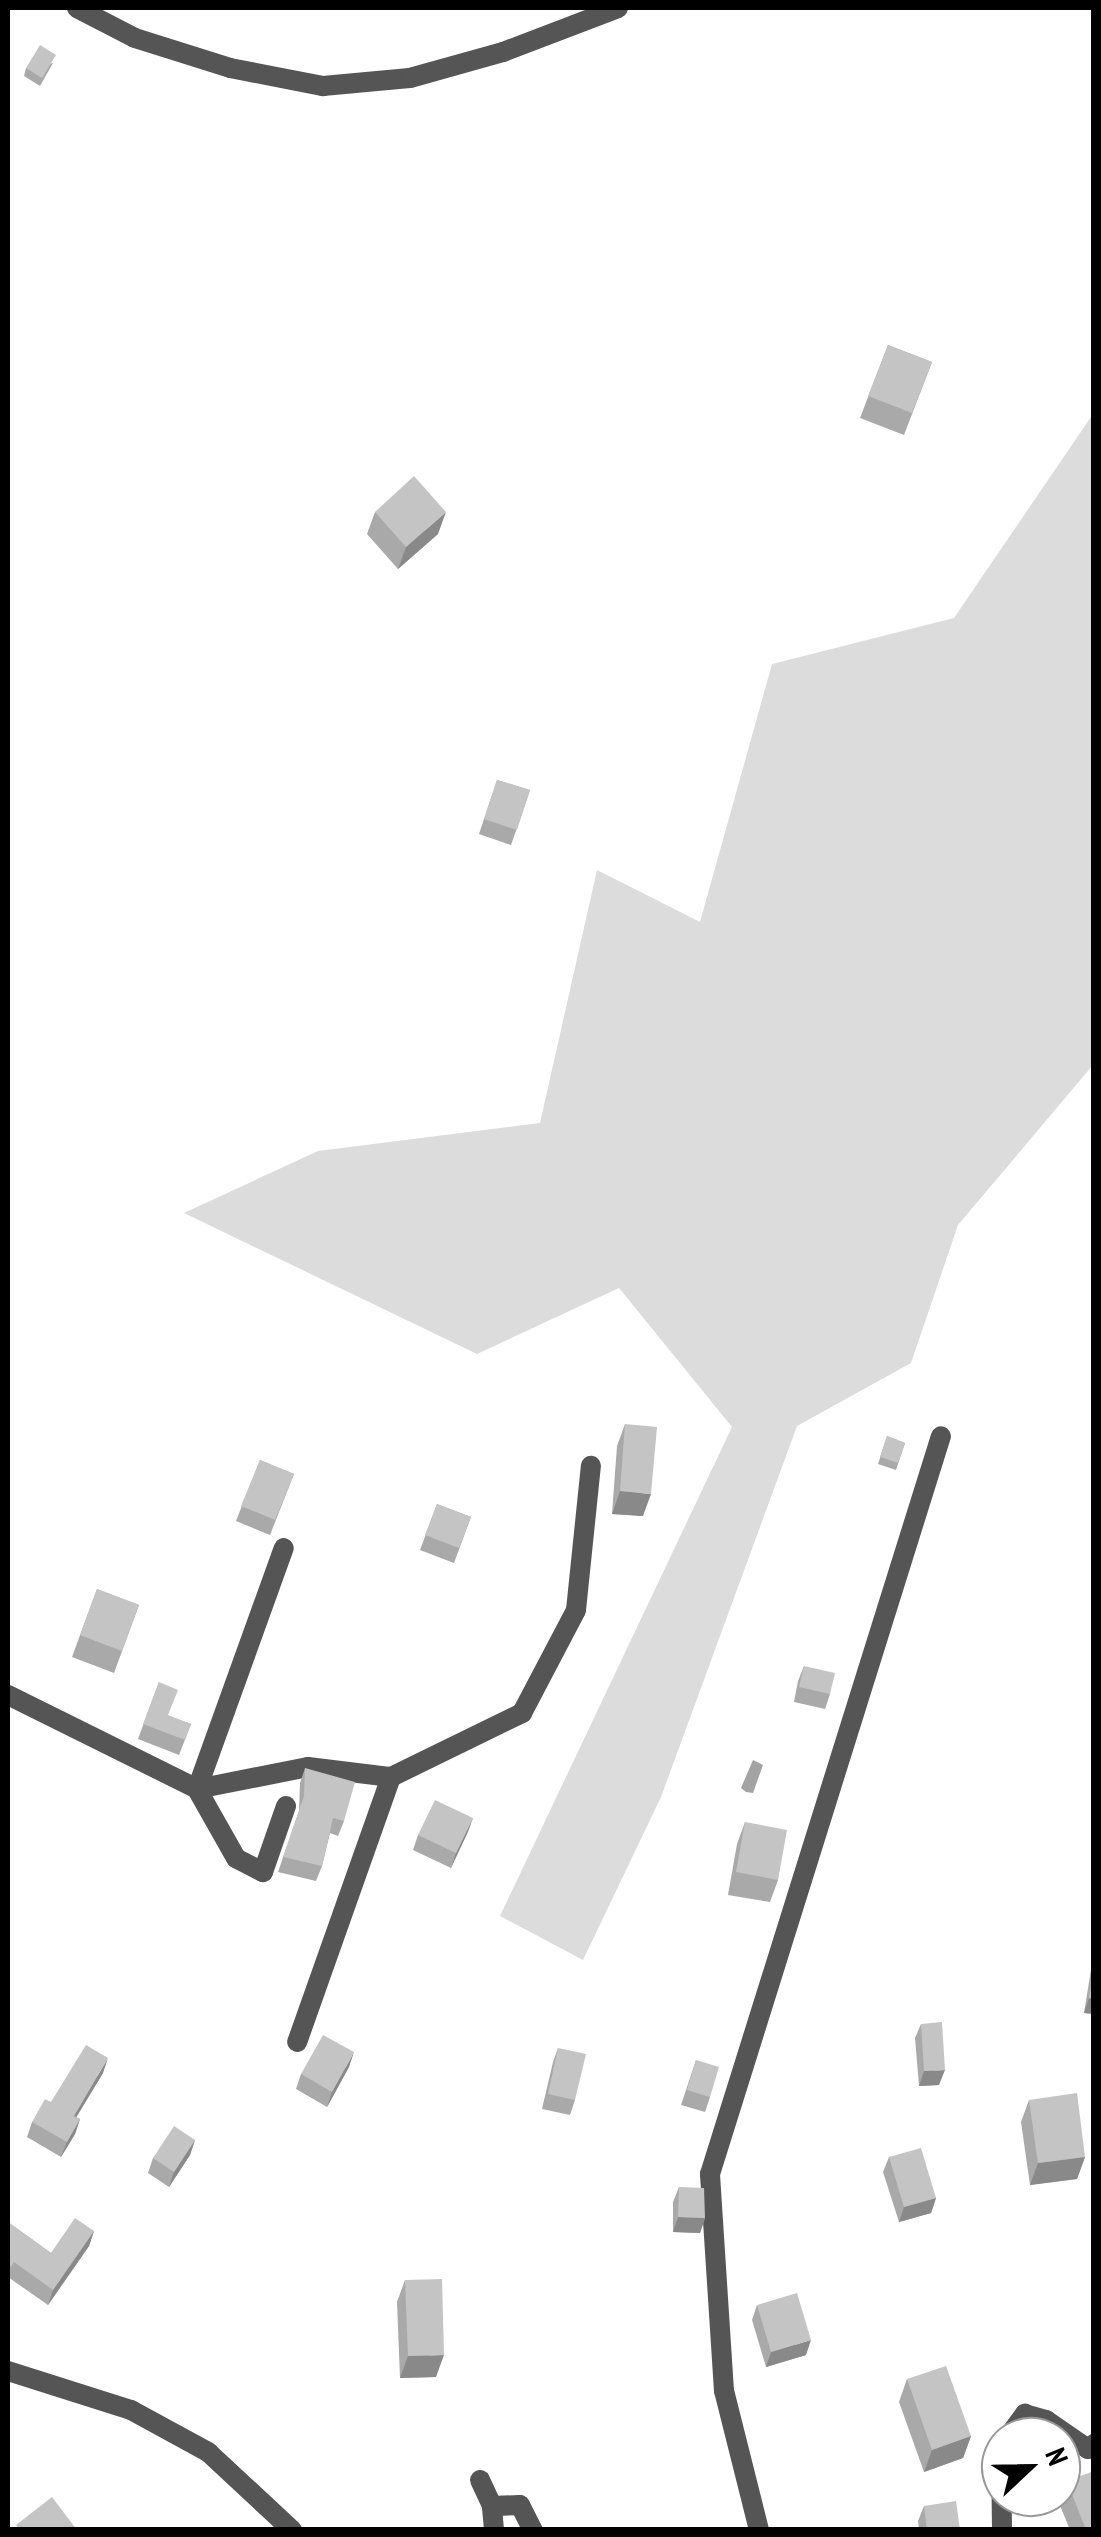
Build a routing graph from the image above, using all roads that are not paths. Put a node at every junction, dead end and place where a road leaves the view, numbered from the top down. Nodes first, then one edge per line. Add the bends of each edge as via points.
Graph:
1 (76, 8) edge
2 (618, 8) edge
3 (941, 1436) dead end
4 (591, 1466) dead end
5 (284, 1548) dead end
6 (8, 1695) edge
7 (391, 1777) junction
8 (197, 1788) junction
9 (286, 1806) dead end
10 (297, 2042) dead end
11 (8, 2371) edge
12 (480, 2480) dead end
13 (492, 2506) junction
14 (292, 2530) edge
15 (494, 2530) edge
16 (533, 2530) edge
17 (759, 2530) edge

1 - 2 street via 135,38 230,68 323,86 410,78 504,52
3 - 17 street via 710,2174 724,2391
4 - 7 street via 576,1610 522,1713
5 - 8 street
6 - 8 street
7 - 8 street via 308,1767
7 - 10 street
8 - 9 street via 236,1858 262,1872
11 - 14 street via 132,2410 208,2452
12 - 13 street
13 - 15 street
13 - 16 street via 520,2505

